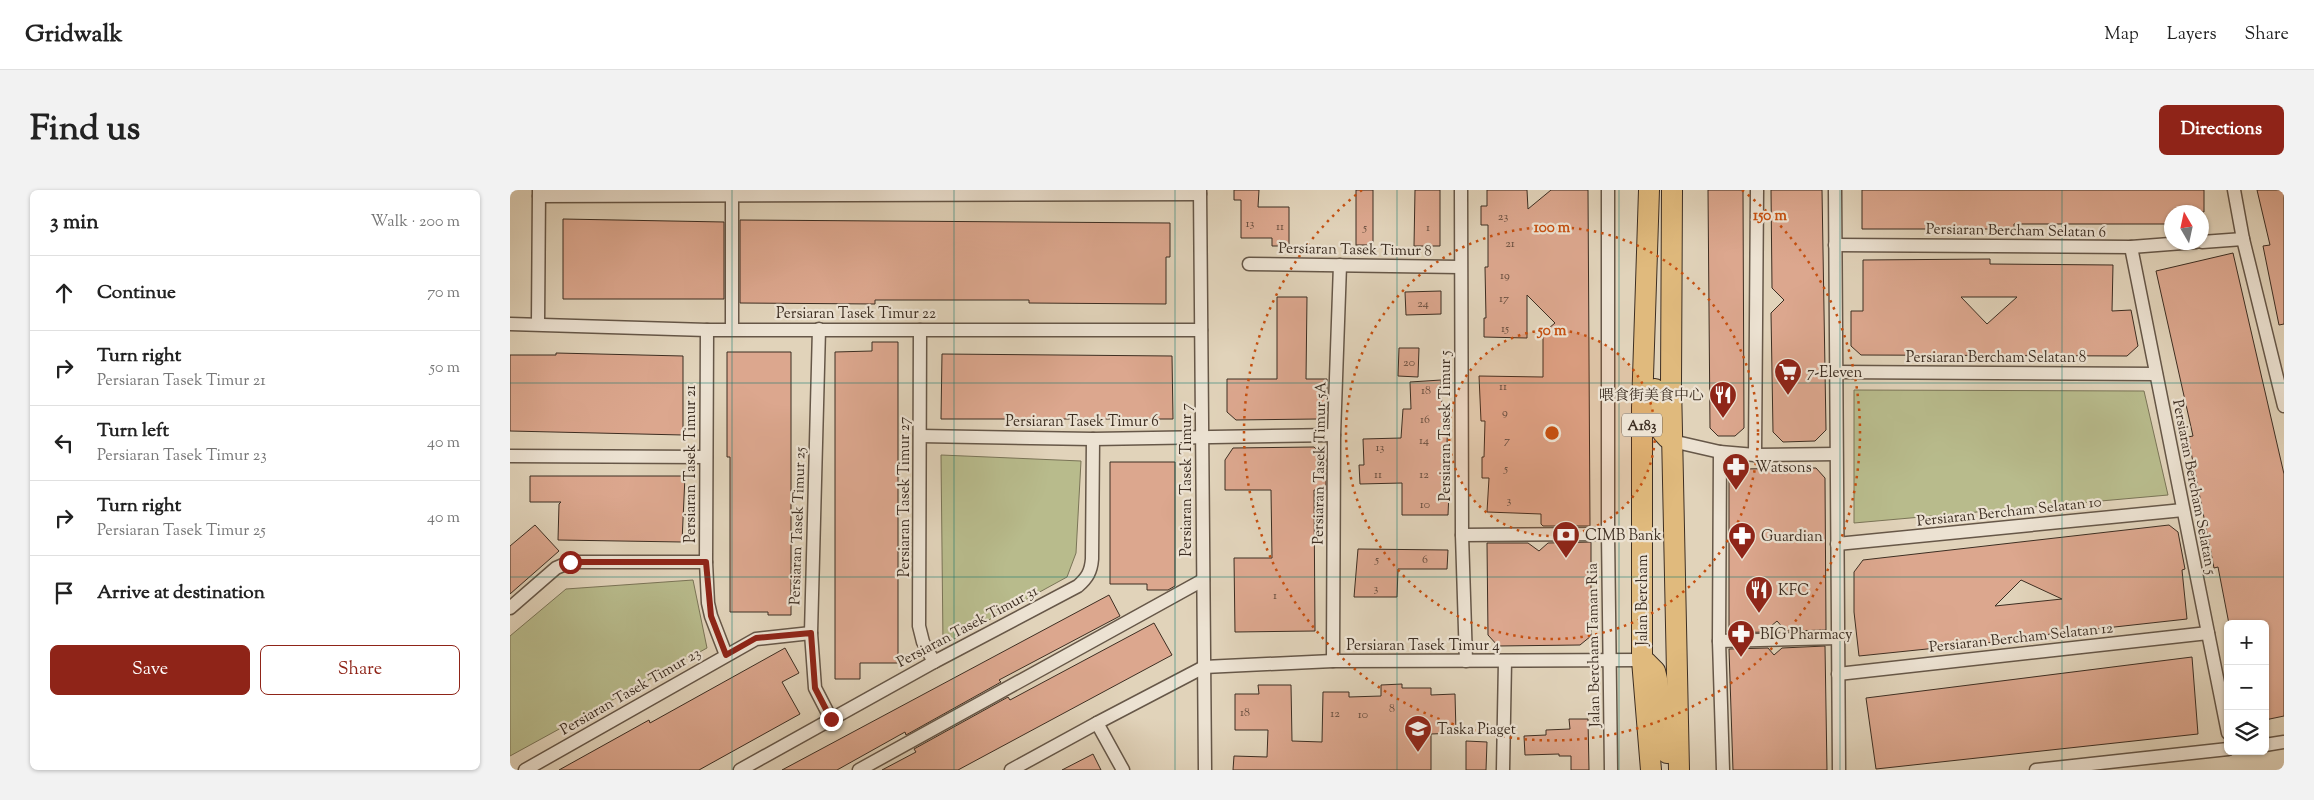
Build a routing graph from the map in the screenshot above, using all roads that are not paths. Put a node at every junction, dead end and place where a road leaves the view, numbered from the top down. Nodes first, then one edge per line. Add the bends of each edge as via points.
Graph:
1 (1461, 190) edge
2 (1608, 190) edge
3 (1649, 190) edge
4 (1672, 190) edge
5 (1756, 190) edge
6 (1835, 190) edge
7 (2234, 190) edge
8 (1200, 192) edge
9 (539, 193) edge
10 (732, 195) junction
11 (2243, 239) junction
12 (2209, 241) edge
13 (1835, 245) junction
14 (2164, 245) edge
15 (2131, 248) junction
16 (1249, 264) dead end
17 (1340, 265) junction
18 (1460, 267) junction
19 (1646, 283) junction
20 (510, 324) edge
21 (538, 324) junction
22 (706, 330) junction
23 (732, 330) junction
24 (819, 330) junction
25 (920, 330) junction
26 (1201, 330) junction
27 (1836, 372) junction
28 (2156, 374) junction
29 (2284, 406) edge
30 (1334, 435) junction
31 (920, 436) junction
32 (1204, 437) junction
33 (1092, 439) junction
34 (1672, 440) junction
35 (1720, 452) junction
36 (1755, 454) junction
37 (1836, 454) junction
38 (510, 456) edge
39 (706, 456) junction
40 (2183, 510) junction
41 (1608, 534) junction
42 (1462, 535) junction
43 (1837, 544) junction
44 (706, 562) junction
45 (1203, 580) junction
46 (510, 608) edge
47 (811, 633) junction
48 (2208, 633) junction
49 (1838, 638) junction
50 (1719, 641) junction
51 (726, 655) junction
52 (1608, 659) junction
53 (1642, 660) junction
54 (1333, 661) junction
55 (1466, 661) junction
56 (1505, 661) junction
57 (934, 662) junction
58 (1204, 667) junction
59 (1838, 674) junction
60 (2224, 713) edge
61 (831, 719) junction
62 (1097, 723) junction
63 (2284, 742) edge
64 (2269, 744) edge
65 (2224, 749) edge
66 (525, 770) edge
67 (740, 770) edge
68 (859, 770) edge
69 (1011, 770) edge
70 (1123, 770) edge
71 (1205, 770) edge
72 (1504, 770) edge
73 (1612, 770) edge
74 (1651, 770) edge
75 (1668, 770) edge
76 (1679, 770) edge
77 (1723, 770) edge
78 (1839, 770) edge
79 (2036, 770) edge

1 - 18 street, Persiaran Tasek Timur 5
2 - 41 street, Jalan Bercham Taman Ria
3 - 19 main road, Jalan Bercham / A183
4 - 34 main road, A183
5 - 36 street
6 - 13 street
7 - 11 street
8 - 10 street
8 - 26 street, Persiaran Tasek Timur 7
9 - 10 street
9 - 21 street
10 - 23 street
11 - 12 street
11 - 29 street
13 - 15 street, Persiaran Bercham Selatan 6
13 - 27 street
14 - 15 street, Persiaran Bercham Selatan 6
15 - 28 street, Persiaran Bercham Selatan 5
16 - 17 street, Persiaran Tasek Timur 8
17 - 18 street, Persiaran Tasek Timur 8
17 - 30 street, Persiaran Tasek Timur 5A
18 - 42 street, Persiaran Tasek Timur 5
19 - 34 main road via 1655,313 1656,415 1662,432
19 - 53 main road, Jalan Bercham / A183 via 1642,408
20 - 21 street, Persiaran Tasek Timur 22
21 - 22 street, Persiaran Tasek Timur 22
22 - 23 street, Persiaran Tasek Timur 22
22 - 39 street, Persiaran Tasek Timur 21
23 - 24 street, Persiaran Tasek Timur 22
24 - 25 street, Persiaran Tasek Timur 22
24 - 47 street, Persiaran Tasek Timur 25
25 - 26 street, Persiaran Tasek Timur 22
25 - 31 street, Persiaran Tasek Timur 27
26 - 32 street, Persiaran Tasek Timur 7
27 - 28 street, Persiaran Bercham Selatan 8
27 - 37 street
28 - 40 street, Persiaran Bercham Selatan 5
30 - 32 street, Persiaran Tasek Timur 6
30 - 54 street, Persiaran Tasek Timur 5A
31 - 33 street, Persiaran Tasek Timur 6
31 - 57 street, Persiaran Tasek Timur 27 via 919,626
32 - 33 street, Persiaran Tasek Timur 6
32 - 45 street, Persiaran Tasek Timur 7
33 - 57 street, Persiaran Tasek Timur 31 via 1092,568 1087,578 1078,586
34 - 35 street
34 - 76 main road, A183
35 - 36 street
35 - 50 street
36 - 37 street
37 - 43 street
38 - 39 street
39 - 44 street, Persiaran Tasek Timur 21
40 - 43 street, Persiaran Bercham Selatan 10
40 - 48 street, Persiaran Bercham Selatan 5
41 - 42 street
41 - 52 street, Jalan Bercham Taman Ria
42 - 55 street, Persiaran Tasek Timur 5
43 - 49 street
44 - 46 street via 570,562 556,568
44 - 51 street, Persiaran Tasek Timur 21 via 711,616
45 - 58 street, Persiaran Tasek Timur 7
45 - 68 street
47 - 51 street, Persiaran Tasek Timur 23 via 756,638
47 - 61 street, Persiaran Tasek Timur 25 via 815,688
48 - 59 street, Persiaran Bercham Selatan 12
48 - 60 street, Persiaran Bercham Selatan 5
49 - 50 street
49 - 59 street
50 - 77 street
51 - 66 street, Persiaran Tasek Timur 23
52 - 53 street, Persiaran Tasek Timur 4
52 - 56 street, Persiaran Tasek Timur 4
52 - 73 street, Jalan Bercham Taman Ria
53 - 74 main road, Jalan Bercham / A183
53 - 75 main road via 1651,666 1658,678
54 - 55 street, Persiaran Tasek Timur 4
54 - 58 street, Persiaran Tasek Timur 4
55 - 56 street, Persiaran Tasek Timur 4
56 - 72 street
57 - 61 street, Persiaran Tasek Timur 31
58 - 62 street
58 - 71 street, Persiaran Tasek Timur 7
59 - 78 street
61 - 67 street, Persiaran Tasek Timur 31
62 - 69 street
62 - 70 street
63 - 64 street
65 - 79 street

